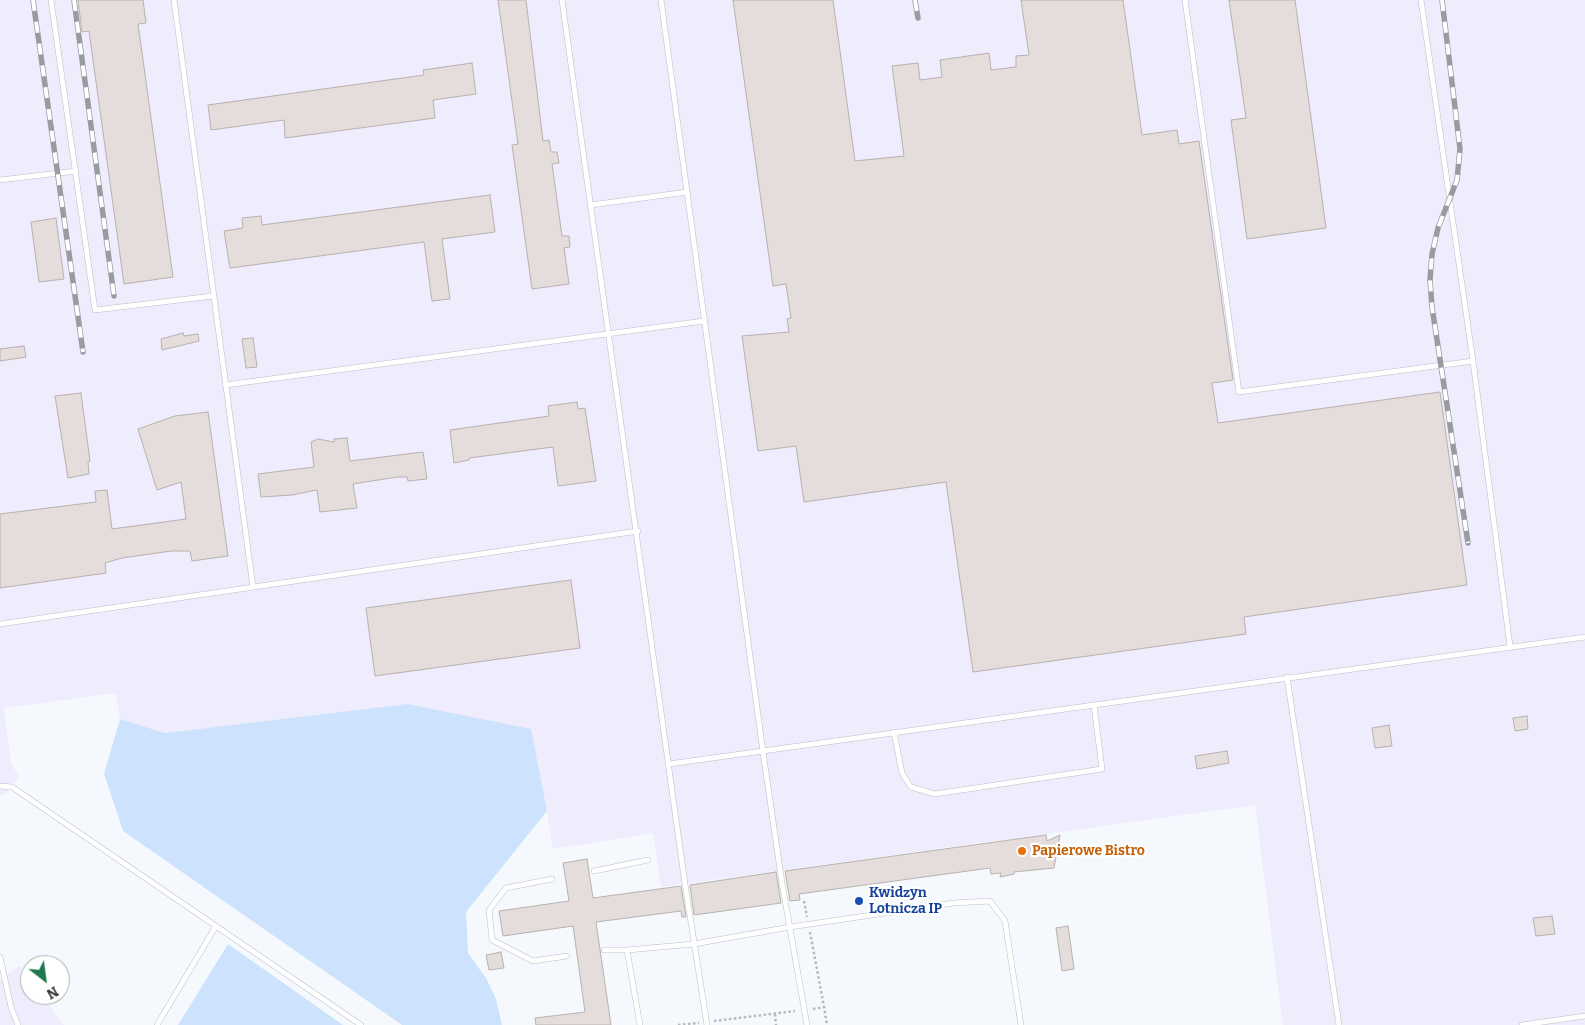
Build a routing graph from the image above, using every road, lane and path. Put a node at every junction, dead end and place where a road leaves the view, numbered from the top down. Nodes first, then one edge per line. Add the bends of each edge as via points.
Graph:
1 (51, 0) edge
2 (174, 0) edge
3 (562, 0) edge
4 (661, 0) edge
5 (1185, 0) edge
6 (1421, 0) edge
7 (76, 171) junction
8 (0, 180) edge
9 (687, 192) junction
10 (591, 205) junction
11 (213, 296) junction
12 (704, 321) junction
13 (610, 335) junction
14 (1473, 361) junction
15 (225, 385) junction
16 (638, 531) junction
17 (253, 587) junction
18 (0, 624) edge
19 (1585, 637) edge
20 (1510, 646) junction
21 (1287, 677) junction
22 (1094, 705) junction
23 (894, 732) junction
24 (763, 752) junction
25 (669, 764) junction
26 (0, 786) edge
27 (648, 860) dead end
28 (594, 871) dead end
29 (552, 879) dead end
30 (804, 902) dead end
31 (808, 924) junction
32 (216, 926) junction
33 (790, 927) junction
34 (694, 944) junction
35 (604, 950) dead end
36 (627, 950) junction
37 (567, 956) dead end
38 (0, 957) edge
39 (824, 1007) junction
40 (806, 1010) junction
41 (774, 1014) junction
42 (1585, 1016) edge
43 (707, 1023) edge
44 (18, 1025) edge
45 (157, 1025) edge
46 (361, 1025) edge
47 (640, 1025) edge
48 (678, 1025) edge
49 (776, 1025) edge
50 (807, 1025) edge
51 (827, 1025) edge
52 (1021, 1025) edge
53 (1339, 1025) edge
54 (1522, 1025) edge

1 - 7 lane
2 - 11 lane
3 - 10 lane
4 - 9 lane
5 - 14 lane via 1239,392
6 - 14 lane
7 - 8 lane
7 - 11 lane via 95,310
9 - 10 lane
9 - 12 lane
10 - 13 lane
11 - 15 lane
12 - 13 lane
12 - 24 lane
13 - 15 lane
13 - 16 lane
14 - 20 lane
15 - 17 lane
16 - 17 lane
16 - 25 lane
17 - 18 lane
19 - 20 lane
20 - 21 lane
21 - 22 lane
21 - 53 lane
22 - 23 lane
22 - 23 lane via 1102,769 935,794 911,787 902,773
23 - 24 lane
24 - 25 lane
24 - 33 lane
25 - 34 lane
26 - 32 lane via 12,786
27 - 28 lane
29 - 37 lane via 506,888 490,910 492,940 533,961
30 - 31 path
31 - 33 lane
31 - 39 path
31 - 52 lane via 990,900 1005,921
32 - 45 lane
32 - 46 lane
33 - 34 lane
33 - 40 lane
34 - 36 lane
34 - 43 lane
35 - 36 lane
36 - 47 lane
38 - 44 lane
39 - 40 path
39 - 51 path
40 - 41 path
40 - 50 lane
41 - 43 path
41 - 49 path
42 - 54 lane
43 - 48 path

